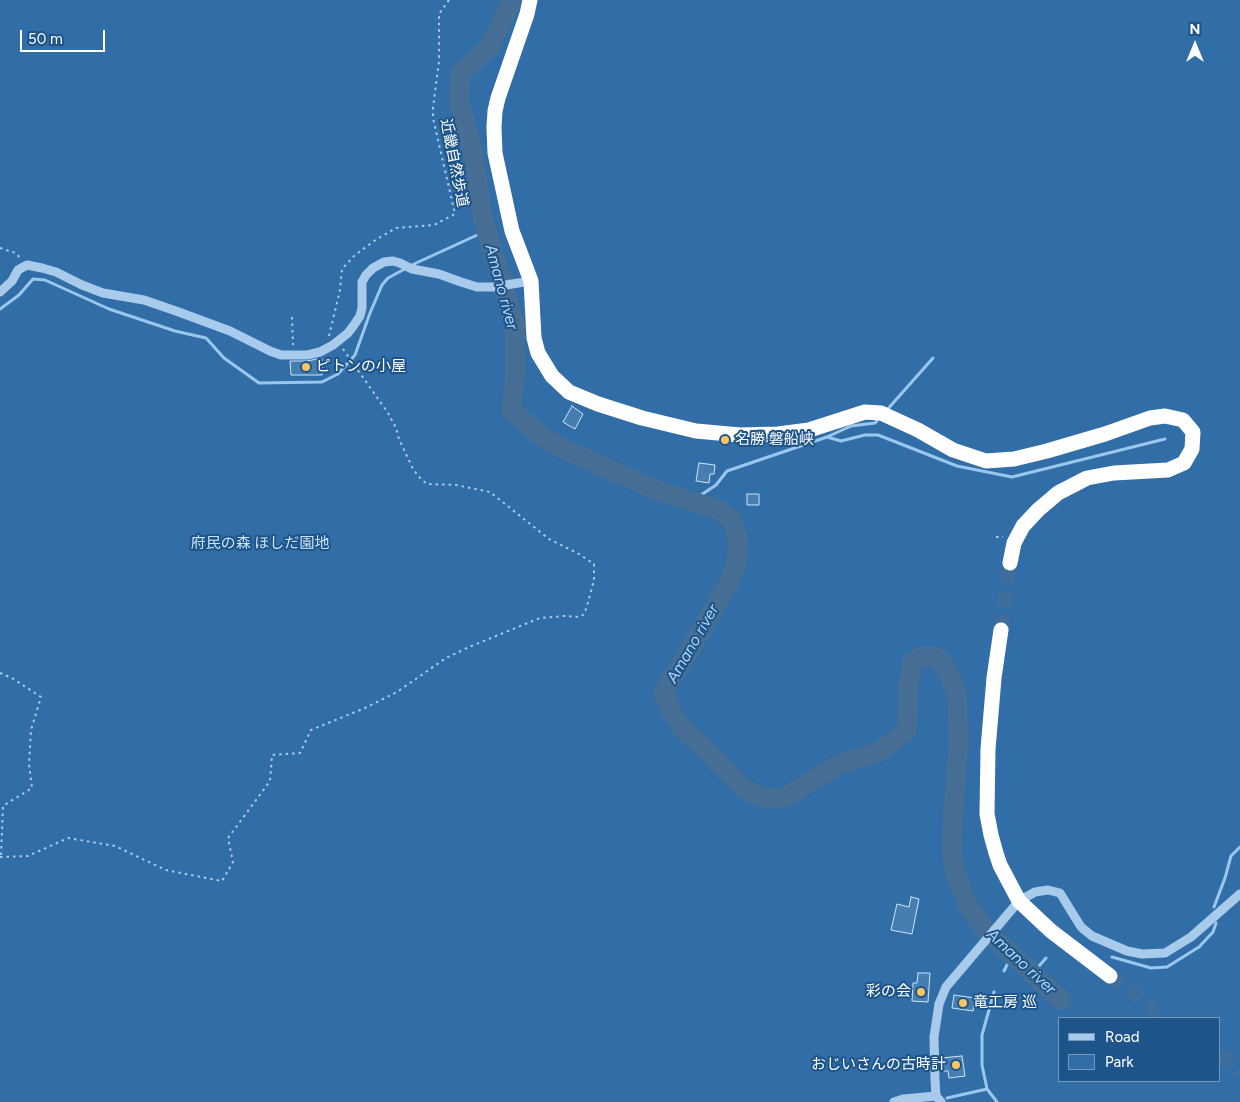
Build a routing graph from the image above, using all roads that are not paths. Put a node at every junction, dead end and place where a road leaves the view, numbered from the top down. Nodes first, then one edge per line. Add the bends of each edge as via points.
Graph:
1 (530, 0) edge
2 (526, 282) junction
3 (0, 292) edge
4 (1010, 563) tunnel mouth
5 (1001, 630) tunnel mouth
6 (1240, 894) edge
7 (1019, 901) junction
8 (1110, 976) tunnel mouth
9 (939, 1099) edge
10 (894, 1102) edge

1 - 2 highway via 498,98 494,127 495,153
2 - 3 street via 477,287 393,261 384,262 366,274 362,282 360,316 348,333 320,352 307,355 281,355 176,311 144,300 103,293 56,272 27,265 18,270
2 - 4 highway via 533,295 534,338 538,353 552,376 569,392 642,418 696,431 778,434 808,430 865,412 881,413 952,450 986,461 1014,459 1047,451 1150,418 1166,416 1182,420 1193,432 1192,449 1184,463 1168,470 1087,478 1058,493 1023,526 1014,544
5 - 7 highway via 988,749 987,814 1000,865
6 - 7 street via 1191,937 1165,953 1142,954 1092,936 1081,926 1060,893 1048,890 1035,892
7 - 8 highway via 1051,931
7 - 9 street via 946,987 939,1004 934,1037
9 - 10 street

